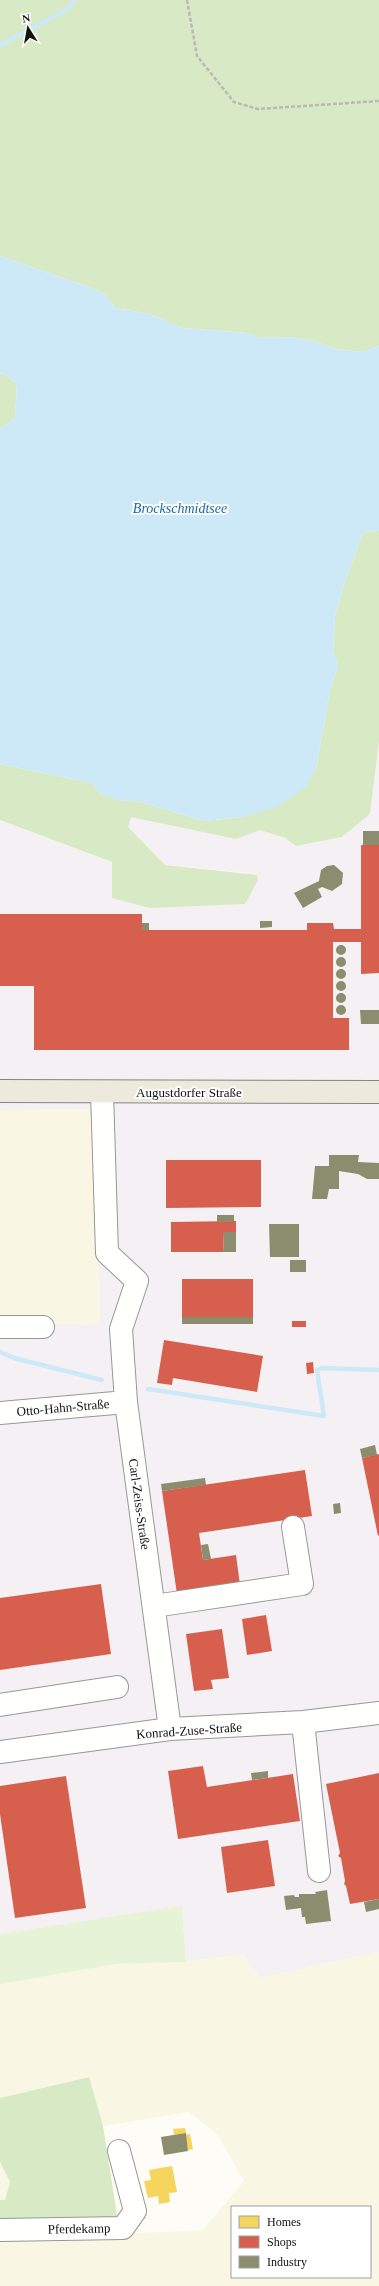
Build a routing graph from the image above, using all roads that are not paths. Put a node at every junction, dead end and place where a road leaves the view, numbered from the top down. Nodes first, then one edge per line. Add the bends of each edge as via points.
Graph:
1 (0, 1091) edge
2 (102, 1092) junction
3 (379, 1092) edge
4 (0, 1327) edge
5 (43, 1327) dead end
6 (126, 1402) junction
7 (0, 1413) edge
8 (293, 1527) dead end
9 (154, 1606) junction
10 (118, 1687) dead end
11 (0, 1705) edge
12 (379, 1713) edge
13 (303, 1722) junction
14 (170, 1729) junction
15 (0, 1752) edge
16 (320, 1871) dead end
17 (119, 2151) dead end
18 (0, 2230) edge

1 - 2 main road, Augustdorfer Straße
2 - 3 main road, Augustdorfer Straße
2 - 6 street, Carl-Zeiss-Straße via 107,1253 137,1281 121,1329
4 - 5 street
6 - 7 street, Otto-Hahn-Straße
6 - 9 street, Carl-Zeiss-Straße
8 - 9 street via 302,1584
9 - 14 street, Carl-Zeiss-Straße
10 - 11 street
12 - 13 street, Konrad-Zuse-Straße
13 - 14 street, Konrad-Zuse-Straße
13 - 16 street
14 - 15 street, Konrad-Zuse-Straße
17 - 18 street, Pferdekamp via 135,2211 123,2228

